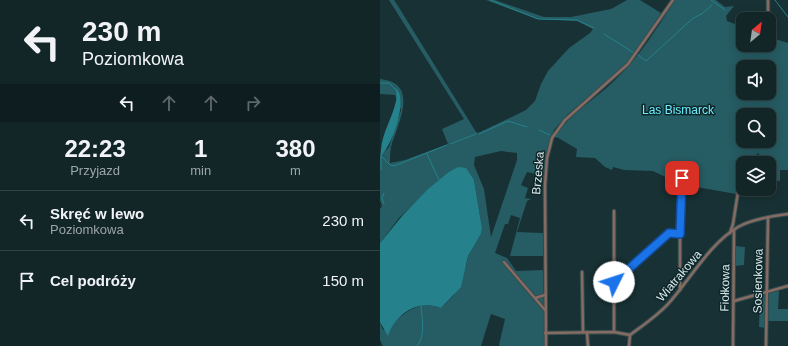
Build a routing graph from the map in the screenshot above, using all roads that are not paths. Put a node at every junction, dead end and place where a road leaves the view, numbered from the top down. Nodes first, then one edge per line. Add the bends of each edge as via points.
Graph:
1 (673, 0) edge
2 (768, 0) edge
3 (768, 12) edge
4 (682, 178) dead end
5 (737, 196) edge
6 (614, 210) dead end
7 (788, 214) edge
8 (768, 217) junction
9 (733, 224) junction
10 (735, 229) junction
11 (730, 233) junction
12 (680, 234) junction
13 (504, 262) dead end
14 (582, 272) dead end
15 (614, 282) junction
16 (788, 286) edge
17 (680, 290) junction
18 (767, 292) junction
19 (545, 295) junction
20 (535, 298) junction
21 (734, 301) junction
22 (545, 310) junction
23 (585, 332) junction
24 (614, 332) junction
25 (546, 333) junction
26 (630, 335) junction
27 (546, 346) edge
28 (588, 346) edge
29 (629, 346) edge
30 (733, 346) edge
31 (766, 346) edge

1 - 19 street, Brzeska via 628,64 565,120 552,138 545,185
2 - 3 street
4 - 12 street
5 - 9 street, Wiatrakowa
6 - 15 street
7 - 8 street, Wiatrakowa
8 - 10 street, Wiatrakowa
8 - 18 street, Sosienkowa
9 - 10 street
9 - 11 street, Wiatrakowa
10 - 11 street, Wiatrakowa
10 - 21 street, Fiołkowa
11 - 17 street, Wiatrakowa
12 - 15 street via 669,233
12 - 17 street
13 - 20 street
14 - 23 street
15 - 24 street
16 - 18 street
17 - 26 street, Wiatrakowa via 665,308
18 - 21 street
18 - 31 street, Sosienkowa
19 - 20 street
19 - 22 street, Brzeska
20 - 22 street
21 - 30 street, Fiołkowa
22 - 25 street, Brzeska
23 - 24 street
23 - 25 street
23 - 28 street
24 - 26 street
25 - 27 street, Brzeska
26 - 29 street

